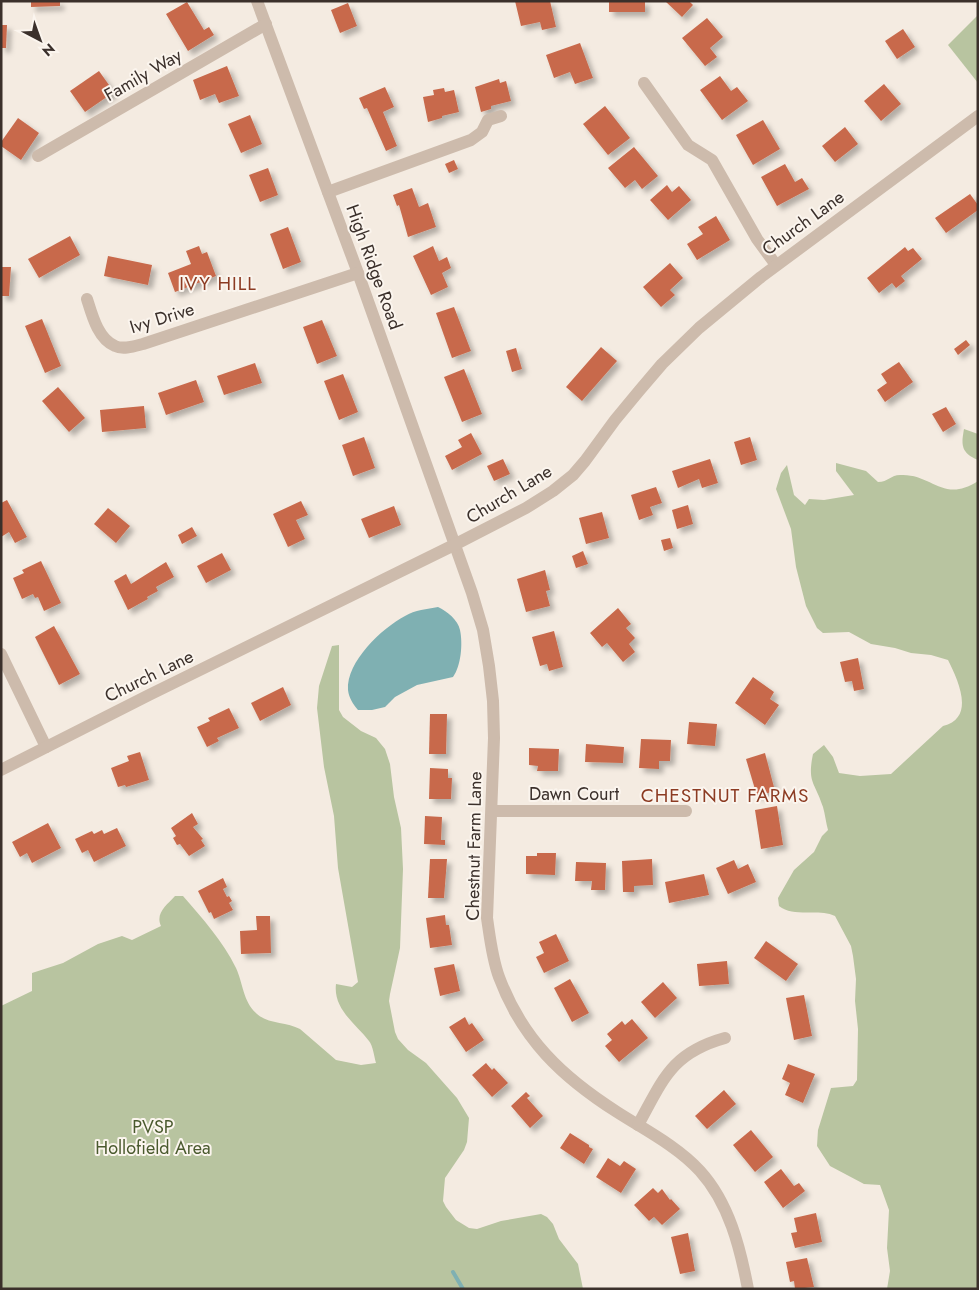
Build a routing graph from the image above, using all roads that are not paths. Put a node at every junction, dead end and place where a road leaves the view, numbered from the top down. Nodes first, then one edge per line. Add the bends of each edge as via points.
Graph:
1 (257, 1) edge
2 (266, 24) junction
3 (644, 83) dead end
4 (501, 116) dead end
5 (978, 116) edge
6 (38, 156) dead end
7 (328, 192) junction
8 (776, 265) junction
9 (358, 273) junction
10 (87, 299) dead end
11 (454, 545) junction
12 (1, 654) edge
13 (46, 747) junction
14 (1, 770) edge
15 (492, 811) junction
16 (686, 812) dead end
17 (725, 1038) dead end
18 (638, 1125) junction
19 (748, 1289) edge

1 - 2 street, High Ridge Road
2 - 6 street, Family Way
2 - 7 street, High Ridge Road
3 - 8 street via 688,145 712,160 757,239
4 - 7 street via 488,120 482,132 471,140
5 - 8 street, Church Lane
7 - 9 street, High Ridge Road
8 - 11 street, Church Lane via 699,328 662,364 572,475 526,508
9 - 10 street, Ivy Drive via 127,347 117,347 109,342 95,322
9 - 11 street, High Ridge Road
11 - 13 street, Church Lane
11 - 15 street, Chestnut Farm Lane via 472,593 490,666 494,738
12 - 13 street
13 - 14 street, Church Lane
15 - 16 street, Dawn Court
15 - 18 street, Chestnut Farm Lane via 487,918 499,976 512,1006 545,1055 564,1074
17 - 18 street via 704,1044 675,1064
18 - 19 street, Chestnut Farm Lane via 684,1156 706,1179 732,1226

